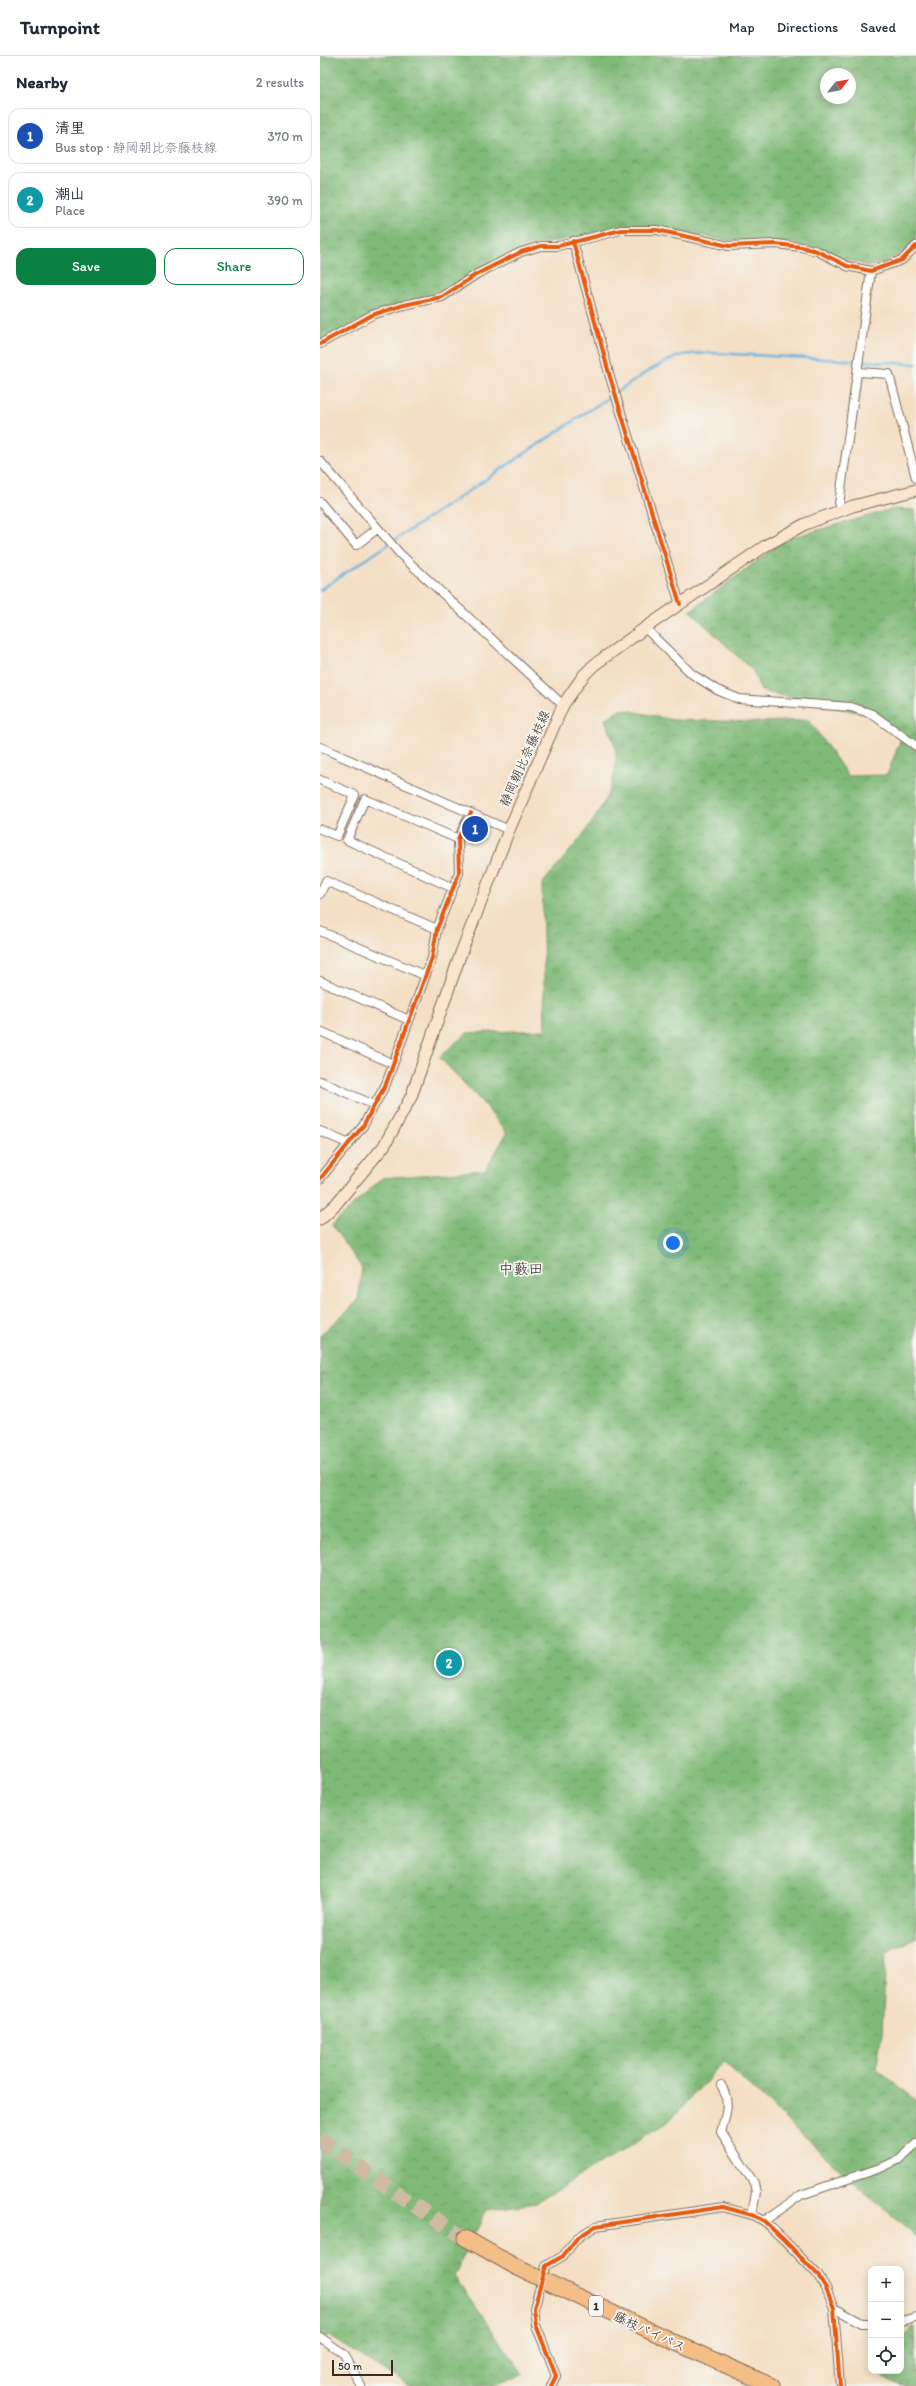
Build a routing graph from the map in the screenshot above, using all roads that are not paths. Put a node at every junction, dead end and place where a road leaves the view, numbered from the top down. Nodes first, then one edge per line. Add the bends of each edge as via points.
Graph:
1 (573, 241) junction
2 (916, 246) edge
3 (871, 271) junction
4 (320, 344) edge
5 (859, 369) junction
6 (320, 461) edge
7 (916, 478) edge
8 (916, 490) edge
9 (320, 502) edge
10 (838, 512) junction
11 (377, 529) junction
12 (680, 604) junction
13 (645, 628) junction
14 (563, 705) junction
15 (916, 746) edge
16 (320, 747) edge
17 (320, 780) edge
18 (471, 813) junction
19 (320, 828) edge
20 (508, 830) junction
21 (458, 839) junction
22 (453, 888) junction
23 (320, 894) edge
24 (437, 929) junction
25 (320, 931) edge
26 (424, 975) junction
27 (320, 981) edge
28 (409, 1020) junction
29 (320, 1032) edge
30 (393, 1064) junction
31 (320, 1081) edge
32 (374, 1105) junction
33 (320, 1131) edge
34 (349, 1144) junction
35 (320, 1178) edge
36 (320, 1219) edge
37 (721, 2085) dead end
38 (916, 2144) edge
39 (752, 2215) junction
40 (764, 2221) junction
41 (465, 2238) tunnel mouth
42 (834, 2308) junction
43 (916, 2318) edge
44 (904, 2320) edge
45 (868, 2323) edge
46 (320, 2337) edge
47 (361, 2386) edge
48 (551, 2386) edge
49 (772, 2386) edge
50 (840, 2386) edge

1 - 3 street via 621,230 657,230 729,246 776,244 801,247 817,251 847,266
1 - 4 street via 521,252 477,274 442,297 372,315
1 - 12 street via 610,377
2 - 3 street via 902,260
3 - 5 street
5 - 7 street via 889,374
5 - 10 street
6 - 11 street
8 - 10 main road, 静岡朝比奈藤枝線
9 - 11 street via 356,545
10 - 12 main road, 静岡朝比奈藤枝線 via 805,524 765,546
11 - 14 street
12 - 13 main road, 静岡朝比奈藤枝線
13 - 14 main road, 静岡朝比奈藤枝線 via 594,664 574,686
13 - 15 street via 692,674 717,690 739,698 851,707 872,714
14 - 20 main road, 静岡朝比奈藤枝線
16 - 18 street
17 - 19 street via 355,795 337,836
18 - 20 street
18 - 21 street
20 - 36 main road, 静岡朝比奈藤枝線 via 461,953 411,1097 384,1146 336,1204
21 - 22 street via 459,873
21 - 22 street via 365,799 347,840
22 - 24 street
23 - 24 street via 326,881
24 - 26 street via 432,958
25 - 26 street
26 - 28 street
27 - 28 street
28 - 30 street
29 - 30 street
30 - 32 street
31 - 32 street
32 - 34 street
33 - 34 street
34 - 35 street
37 - 39 street via 727,2095 728,2107 721,2132 754,2183 756,2192
38 - 40 street via 898,2160 883,2167 801,2195
39 - 40 street
39 - 48 street via 723,2207 596,2226 577,2238 563,2256 546,2266 534,2308 536,2325 556,2376
40 - 42 street via 817,2274
41 - 49 highway, 藤枝バイパス / 1, bridge via 573,2296
42 - 45 street via 862,2323
42 - 50 street
43 - 44 street
46 - 47 street via 344,2354

